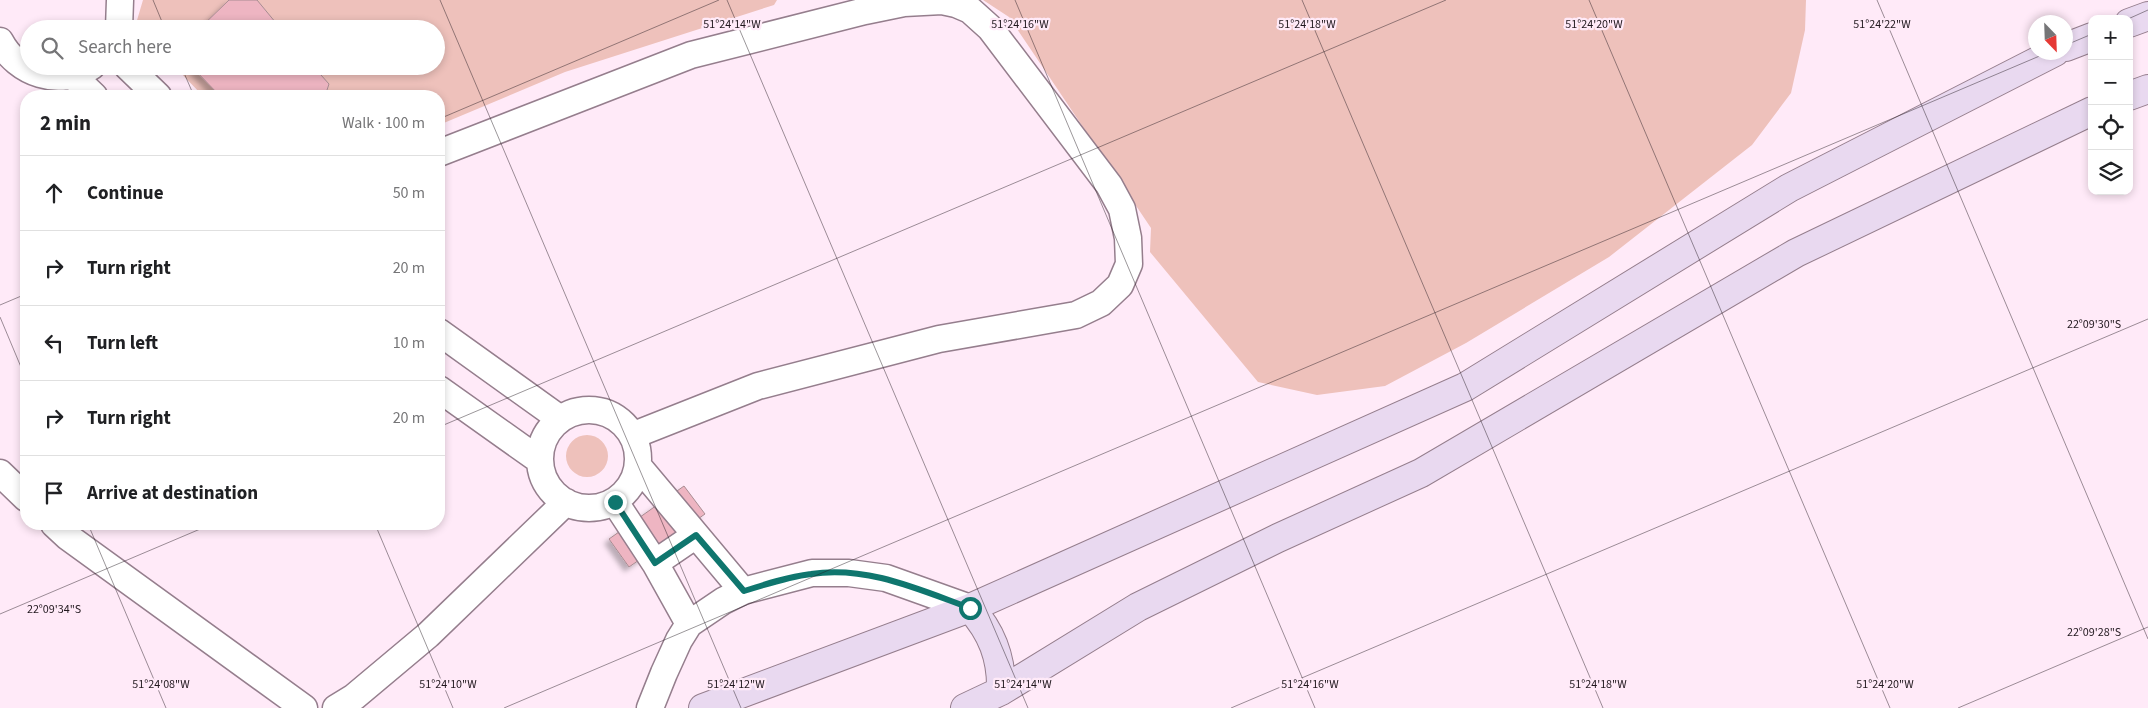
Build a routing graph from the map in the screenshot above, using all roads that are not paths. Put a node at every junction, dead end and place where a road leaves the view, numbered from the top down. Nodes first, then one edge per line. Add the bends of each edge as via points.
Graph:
1 (120, 0) edge
2 (2148, 16) edge
3 (119, 20) edge
4 (2133, 22) edge
5 (2088, 39) edge
6 (2073, 44) edge
7 (2, 48) edge
8 (2038, 60) edge
9 (20, 65) edge
10 (44, 75) edge
11 (63, 75) edge
12 (84, 75) edge
13 (136, 75) edge
14 (2148, 89) edge
15 (91, 90) edge
16 (152, 90) edge
17 (2133, 95) edge
18 (2088, 112) edge
19 (445, 150) edge
20 (445, 336) edge
21 (445, 393) edge
22 (559, 418) junction
23 (634, 435) junction
24 (539, 460) junction
25 (639, 467) junction
26 (0, 473) edge
27 (20, 492) edge
28 (566, 502) junction
29 (615, 502) junction
30 (61, 530) edge
31 (696, 535) junction
32 (655, 563) junction
33 (744, 591) junction
34 (970, 608) junction
35 (689, 624) junction
36 (1001, 691) junction
37 (304, 708) edge
38 (336, 708) edge
39 (650, 708) edge
40 (703, 708) edge
41 (965, 708) edge

1 - 3 street
2 - 4 street
5 - 6 street
7 - 9 street
8 - 34 street via 1789,188 1465,387
10 - 11 street
12 - 15 street
13 - 16 street
14 - 17 street
18 - 36 street via 1796,254 1421,473 1138,607
19 - 23 street via 691,55 865,11 904,3 942,2 970,10 990,28 1108,185 1122,209 1129,264 1120,285 1101,303 1076,315 939,339 758,386
20 - 22 street
21 - 24 street
22 - 23 street via 586,408 614,414
22 - 24 street via 544,437
23 - 25 street
24 - 28 street via 542,477 552,492
25 - 29 street via 631,487
25 - 31 street
26 - 27 street
28 - 29 street via 582,508
28 - 38 street via 428,635 354,697
29 - 32 street
30 - 37 street
31 - 32 street
31 - 33 street
32 - 35 street
33 - 34 street via 812,573 849,573 886,578
33 - 35 street
34 - 36 street via 981,620 995,646
34 - 40 street
35 - 39 street
36 - 41 street

